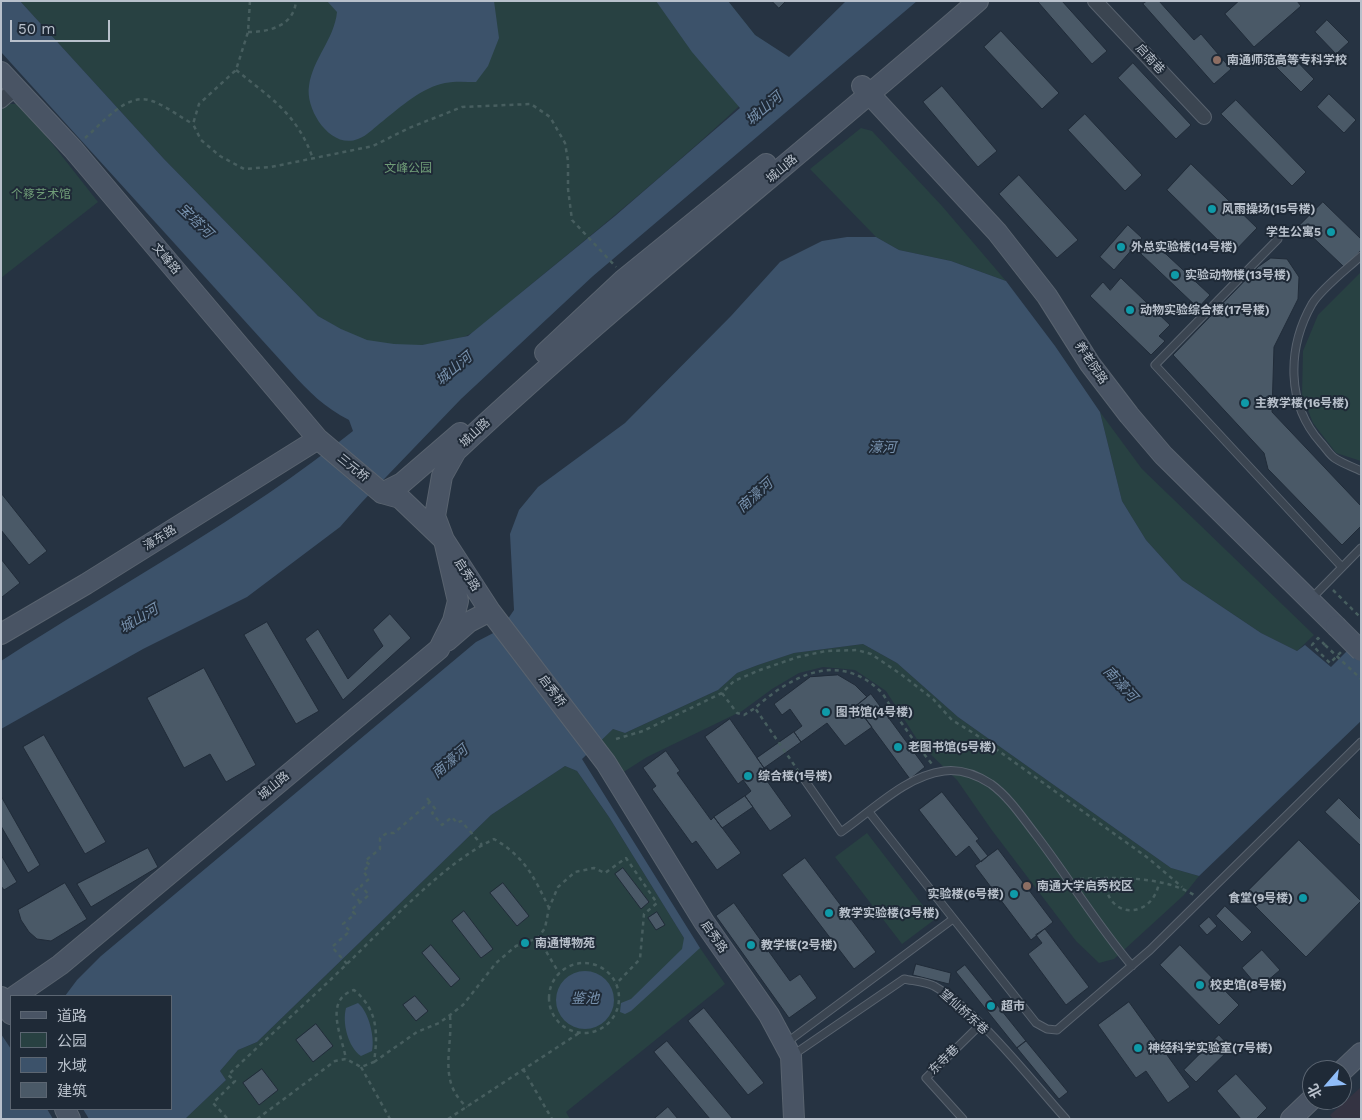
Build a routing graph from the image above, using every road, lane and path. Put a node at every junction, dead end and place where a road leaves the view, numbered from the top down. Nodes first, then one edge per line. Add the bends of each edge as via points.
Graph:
1 (250, 1) edge
2 (296, 1) edge
3 (958, 1) edge
4 (978, 1) edge
5 (1095, 1) edge
6 (248, 32) junction
7 (236, 70) junction
8 (1, 72) edge
9 (866, 90) junction
10 (9, 94) edge
11 (1204, 117) dead end
12 (193, 124) junction
13 (80, 142) dead end
14 (313, 159) junction
15 (1278, 239) dead end
16 (1361, 256) edge
17 (615, 264) dead end
18 (323, 443) junction
19 (1361, 471) edge
20 (380, 491) junction
21 (444, 540) junction
22 (1361, 548) edge
23 (1341, 566) junction
24 (1326, 584) junction
25 (1309, 600) junction
26 (494, 616) junction
27 (1361, 618) edge
28 (1, 634) edge
29 (1325, 645) dead end
30 (439, 649) junction
31 (1361, 651) edge
32 (1361, 679) edge
33 (722, 693) junction
34 (755, 708) junction
35 (616, 739) dead end
36 (1361, 742) edge
37 (606, 763) joint
38 (939, 773) junction
39 (804, 779) joint
40 (427, 798) dead end
41 (430, 802) junction
42 (869, 812) junction
43 (482, 845) junction
44 (1105, 879) junction
45 (1070, 880) junction
46 (1159, 883) junction
47 (361, 886) junction
48 (1182, 888) junction
49 (1202, 899) junction
50 (360, 902) junction
51 (549, 908) junction
52 (953, 919) junction
53 (538, 938) junction
54 (347, 964) junction
55 (1132, 966) junction
56 (560, 973) junction
57 (616, 984) junction
58 (19, 995) edge
59 (450, 1015) junction
60 (980, 1025) junction
61 (579, 1034) junction
62 (788, 1050) junction
63 (346, 1059) junction
64 (374, 1062) junction
65 (361, 1067) junction
66 (522, 1069) junction
67 (467, 1107) junction
68 (1302, 1109) edge
69 (228, 1119) edge
70 (257, 1119) edge
71 (390, 1119) edge
72 (448, 1119) edge
73 (552, 1119) edge
74 (794, 1119) edge
75 (962, 1119) edge
76 (1066, 1119) edge
77 (1291, 1119) edge

1 - 6 path
2 - 6 path via 296,8 285,24 261,32
3 - 9 main road, 城山路
4 - 9 main road, 城山路
5 - 11 street, 启南巷
6 - 7 path
7 - 12 path via 199,104
7 - 14 path via 292,117
8 - 10 main road, 文峰路
9 - 20 main road, 城山路 via 623,280 451,442 402,483
9 - 21 main road, 城山路 via 456,451 437,493 435,516
9 - 25 main road, 养老院路 via 997,232 1047,296 1096,371 1163,456
10 - 18 main road, 文峰路 via 73,149
12 - 13 path via 152,100 140,98 121,107
12 - 14 path via 201,140 220,156 244,169
14 - 17 path via 373,146 462,107 531,104 550,117 565,143 572,220
15 - 23 lane via 1155,365
16 - 19 lane via 1313,303 1298,334 1293,367 1296,396 1303,418 1335,459
18 - 20 main road, 三元桥
18 - 28 main road, 濠东路
20 - 21 main road, 三元桥 via 400,498
21 - 26 main road, 启秀路
21 - 30 main road, 城山路 via 458,601 453,621
22 - 23 lane
23 - 24 lane
24 - 25 lane
24 - 27 path
25 - 31 main road, 养老院路, bridge
26 - 30 main road via 458,630
26 - 37 main road, 启秀桥
29 - 32 path, bridge
30 - 58 main road, 城山路 via 60,965
33 - 34 path via 737,713 744,715
33 - 35 path via 643,732
33 - 48 path via 734,681 798,657 856,650 871,654 933,699 952,720 1148,858
34 - 38 path via 773,692 814,672 854,673 878,689
34 - 39 path
36 - 49 lane
37 - 62 main road, 启秀路 via 704,922 769,1015
38 - 42 lane via 922,777
38 - 45 lane via 972,774 992,785 1016,808
39 - 42 lane via 841,832
40 - 41 path
41 - 43 path via 436,810 432,813 442,825 452,817 457,824 460,821
41 - 47 path via 394,833 380,838 380,849 365,861 370,865 362,871 369,879
42 - 52 lane
43 - 51 path via 494,840 521,858
43 - 54 path via 445,872
44 - 45 path
44 - 46 path
44 - 46 path via 1105,891 1110,901 1118,908 1129,910 1142,908 1151,901
45 - 55 lane
46 - 48 path
47 - 50 path via 369,895
47 - 50 path via 352,893
48 - 49 path
49 - 55 lane
50 - 54 path via 351,910 356,914 343,924 350,931 332,947
51 - 53 path via 545,928
51 - 57 path via 558,887 575,872 594,868 605,873 626,858 657,903 644,914 640,959
52 - 55 lane via 1036,1023 1047,1029 1057,1030
52 - 62 lane
53 - 56 path
53 - 59 path via 516,946 496,962 463,1005
54 - 69 path via 228,1075 235,1081 213,1103
56 - 57 path via 579,963 590,964 601,968
56 - 61 path via 549,993 551,1009 559,1024
57 - 61 path via 619,994 615,1015 600,1030
59 - 64 path via 417,1032
59 - 67 path via 452,1034 446,1061 457,1098
60 - 62 lane, 望仙桥东巷 via 953,999 932,985 904,979
60 - 75 lane, 东寺巷 via 926,1078
60 - 76 lane, 望仙桥东巷
61 - 66 path
62 - 74 main road, 启秀路
63 - 64 path via 336,1004 344,994 354,990 366,1000 377,1030
63 - 65 path
63 - 70 path via 335,1061
64 - 65 path
65 - 71 path
66 - 67 path
66 - 73 path
67 - 72 path
68 - 77 main road

